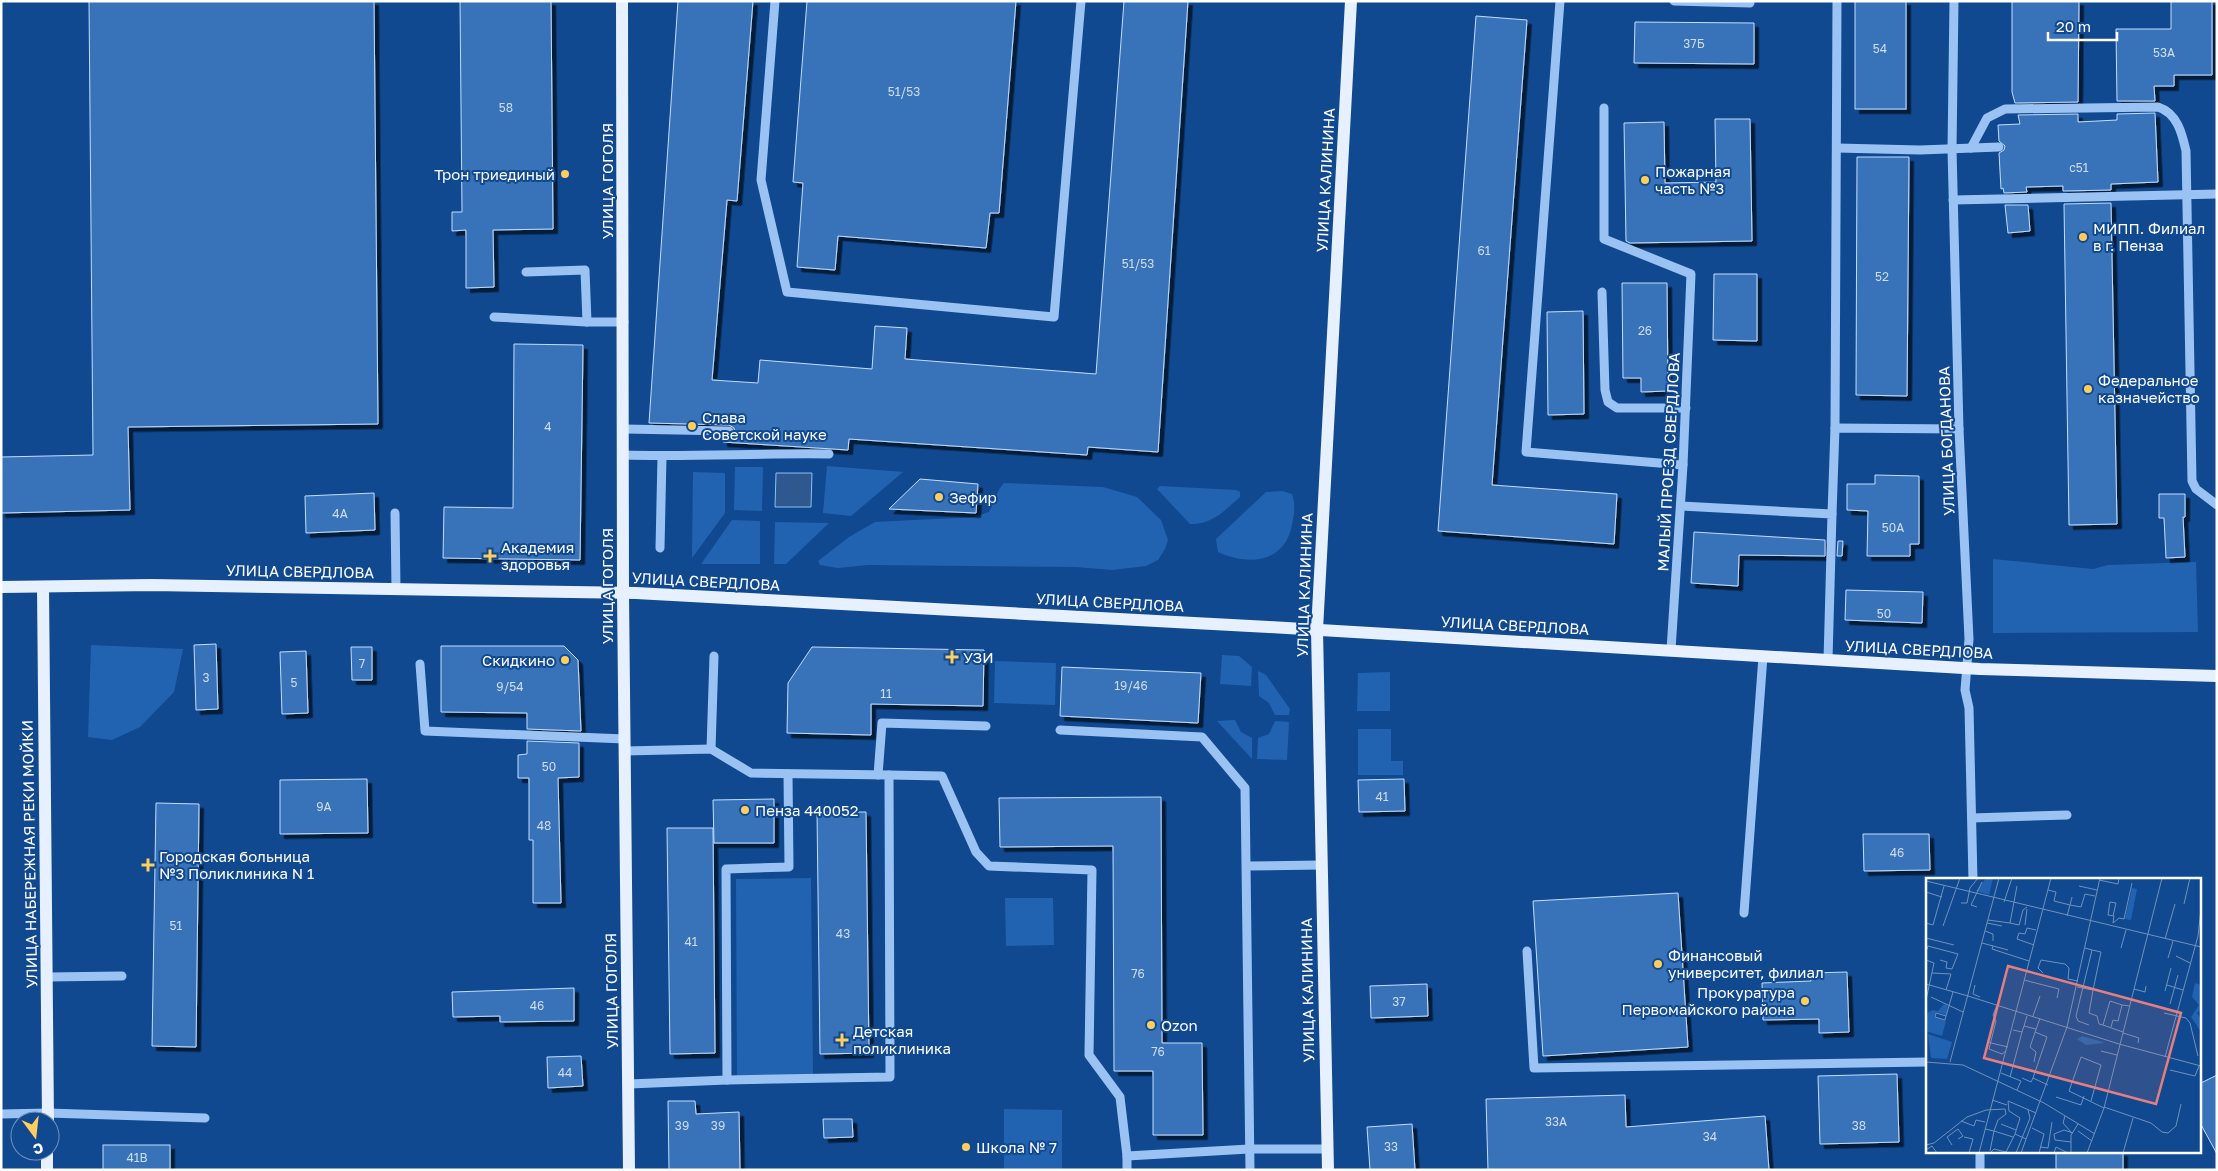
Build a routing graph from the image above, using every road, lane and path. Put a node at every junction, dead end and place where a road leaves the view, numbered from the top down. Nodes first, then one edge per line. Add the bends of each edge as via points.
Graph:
1 (622, 1) edge
2 (775, 1) edge
3 (1081, 1) edge
4 (1351, 1) edge
5 (1560, 1) edge
6 (1674, 1) edge
7 (1837, 1) edge
8 (1954, 1) edge
9 (1750, 2) dead end
10 (1604, 108) dead end
11 (1999, 147) dead end
12 (1837, 148) junction
13 (1971, 148) junction
14 (1952, 149) junction
15 (2187, 194) junction
16 (2217, 194) edge
17 (1953, 200) junction
18 (526, 272) dead end
19 (1602, 292) dead end
20 (494, 317) dead end
21 (587, 322) junction
22 (624, 322) junction
23 (1686, 408) junction
24 (1835, 428) junction
25 (624, 429) junction
26 (1959, 429) junction
27 (729, 432) dead end
28 (829, 454) dead end
29 (624, 456) junction
30 (662, 457) junction
31 (1683, 465) junction
32 (2217, 505) edge
33 (1681, 506) junction
34 (395, 513) dead end
35 (1832, 514) junction
36 (660, 548) dead end
37 (43, 587) junction
38 (1, 588) edge
39 (396, 589) junction
40 (623, 593) junction
41 (1317, 630) junction
42 (1671, 650) junction
43 (714, 656) dead end
44 (1763, 656) junction
45 (1828, 660) junction
46 (420, 664) dead end
47 (1968, 668) junction
48 (2217, 676) edge
49 (986, 726) dead end
50 (1060, 730) dead end
51 (625, 745) junction
52 (712, 750) junction
53 (788, 774) junction
54 (889, 774) junction
55 (878, 775) junction
56 (2066, 815) dead end
57 (1972, 818) junction
58 (1321, 865) junction
59 (1246, 866) junction
60 (1973, 878) edge
61 (1744, 913) dead end
62 (1527, 951) dead end
63 (122, 976) dead end
64 (47, 977) junction
65 (1926, 1062) edge
66 (727, 1080) junction
67 (629, 1084) junction
68 (48, 1111) edge
69 (60, 1117) edge
70 (205, 1118) dead end
71 (1327, 1149) junction
72 (1249, 1150) junction
73 (1980, 1154) edge
74 (1127, 1156) junction
75 (630, 1170) edge
76 (1127, 1170) edge
77 (1250, 1170) edge
78 (1328, 1170) edge
79 (1980, 1170) edge

1 - 22 main road, УЛИЦА ГОГОЛЯ
2 - 3 street via 761,180 787,292 1054,317
4 - 41 main road, УЛИЦА КАЛИНИНА
5 - 31 street via 1526,452
6 - 9 street
7 - 12 street
8 - 14 street, УЛИЦА БОГДАНОВА
10 - 23 street, МАЛЫЙ ПРОЕЗД СВЕРДЛОВА via 1604,240 1691,274
11 - 13 street
12 - 14 street
12 - 24 street
13 - 14 street
13 - 15 street via 1987,118 2005,109 2158,107 2171,112 2184,138
14 - 17 street, УЛИЦА БОГДАНОВА
15 - 16 street
15 - 17 street
15 - 32 street via 2192,481 2196,489
17 - 26 street, УЛИЦА БОГДАНОВА
18 - 21 street via 585,270
19 - 23 street via 1608,402 1621,409
20 - 21 street
21 - 22 street
22 - 25 main road, УЛИЦА ГОГОЛЯ
23 - 31 street, МАЛЫЙ ПРОЕЗД СВЕРДЛОВА
24 - 26 street
24 - 35 street
25 - 27 street
25 - 29 main road, УЛИЦА ГОГОЛЯ
26 - 47 street, УЛИЦА БОГДАНОВА
28 - 30 street
29 - 30 street
29 - 40 main road, УЛИЦА ГОГОЛЯ
30 - 36 street
31 - 33 street, МАЛЫЙ ПРОЕЗД СВЕРДЛОВА
33 - 35 street
33 - 42 street, МАЛЫЙ ПРОЕЗД СВЕРДЛОВА
34 - 39 street
35 - 45 street
37 - 38 main road, УЛИЦА СВЕРДЛОВА
37 - 39 main road, УЛИЦА СВЕРДЛОВА via 152,585
37 - 64 main road, УЛИЦА НАБЕРЕЖНАЯ РЕКИ МОЙКИ
39 - 40 main road, УЛИЦА СВЕРДЛОВА
40 - 41 main road, УЛИЦА СВЕРДЛОВА
40 - 51 main road, УЛИЦА ГОГОЛЯ
41 - 42 main road, УЛИЦА СВЕРДЛОВА
41 - 58 main road, УЛИЦА КАЛИНИНА
42 - 44 main road, УЛИЦА СВЕРДЛОВА
43 - 52 street
44 - 45 main road, УЛИЦА СВЕРДЛОВА
44 - 61 street
45 - 47 main road, УЛИЦА СВЕРДЛОВА
46 - 51 street via 425,731
47 - 48 main road, УЛИЦА СВЕРДЛОВА
47 - 57 street, УЛИЦА БОГДАНОВА via 1965,690 1969,708
49 - 55 street via 882,723
50 - 59 street via 1202,737 1245,788
51 - 52 street
51 - 67 main road, УЛИЦА ГОГОЛЯ
52 - 53 street via 751,773
53 - 55 street
53 - 66 street via 789,867 726,869
54 - 55 street
54 - 66 street via 890,1077
54 - 74 street via 942,776 976,852 989,866 1092,870 1089,1055 1120,1097
56 - 57 street
57 - 60 street, УЛИЦА БОГДАНОВА
58 - 59 street
58 - 71 main road, УЛИЦА КАЛИНИНА
59 - 72 street
62 - 65 street via 1534,1068
63 - 64 street
64 - 68 main road, УЛИЦА НАБЕРЕЖНАЯ РЕКИ МОЙКИ
66 - 67 street
67 - 75 main road, УЛИЦА ГОГОЛЯ
69 - 70 street
71 - 72 street
71 - 78 main road, УЛИЦА КАЛИНИНА
72 - 74 street
72 - 77 street
73 - 79 street
74 - 76 street

